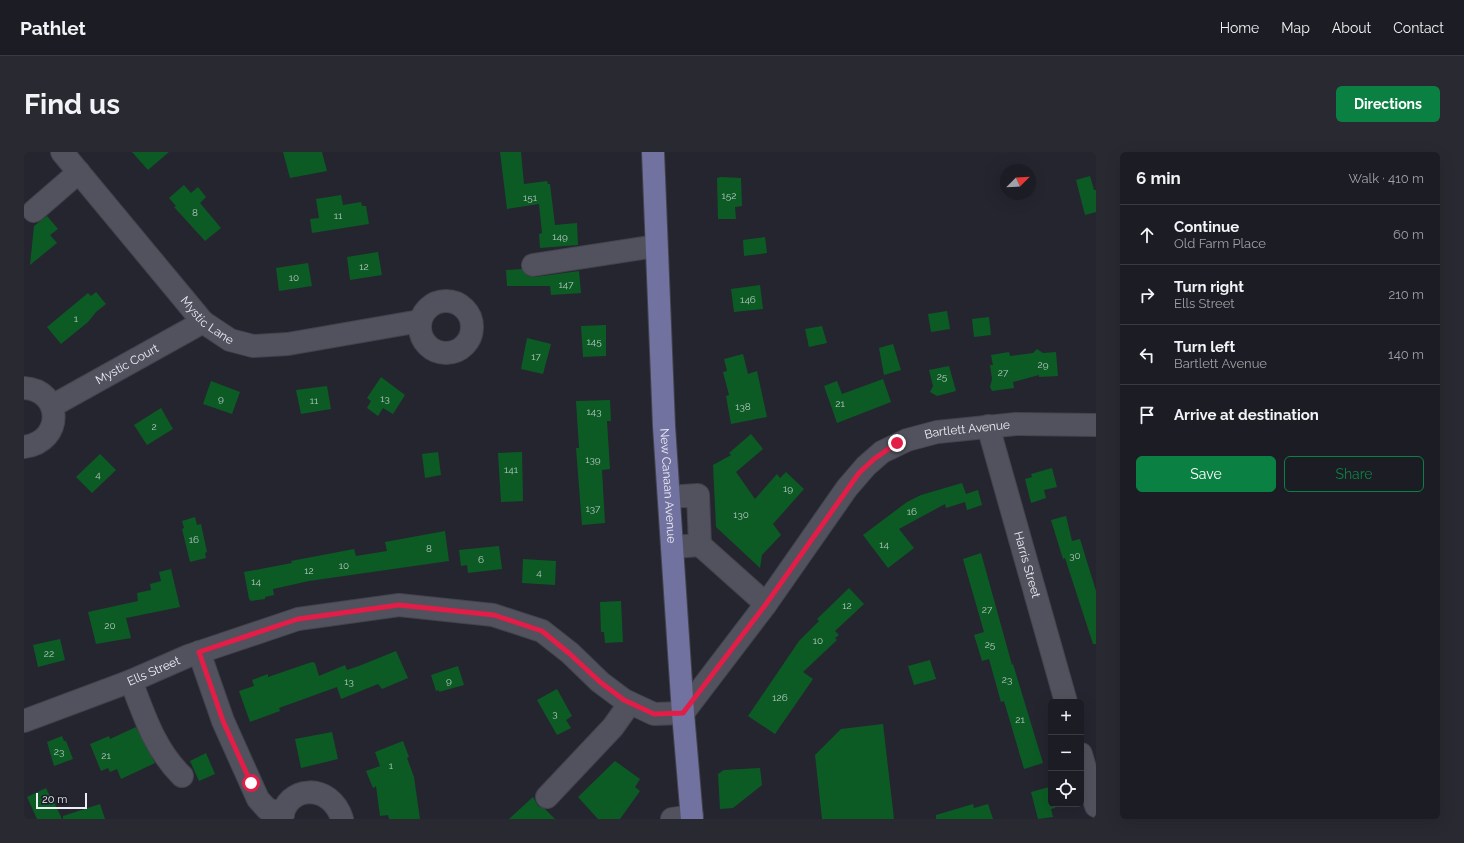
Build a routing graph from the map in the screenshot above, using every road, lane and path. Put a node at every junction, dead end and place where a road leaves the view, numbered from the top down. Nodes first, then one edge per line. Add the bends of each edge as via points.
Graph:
1 (62, 152) edge
2 (653, 152) edge
3 (79, 172) junction
4 (34, 211) dead end
5 (656, 246) junction
6 (533, 265) dead end
7 (420, 321) dead end
8 (203, 322) junction
9 (24, 388) edge
10 (52, 406) junction
11 (1096, 425) edge
12 (988, 426) junction
13 (24, 447) edge
14 (669, 497) junction
15 (700, 545) junction
16 (672, 547) junction
17 (766, 604) junction
18 (199, 652) junction
19 (131, 681) junction
20 (1065, 699) edge
21 (630, 703) junction
22 (683, 713) junction
23 (24, 721) edge
24 (1084, 764) edge
25 (182, 776) dead end
26 (547, 797) dead end
27 (1096, 806) edge
28 (282, 817) edge
29 (685, 818) edge
30 (342, 819) edge

1 - 3 street, Mystic Lane
2 - 5 main road, New Canaan Avenue
3 - 4 street
3 - 8 street, Mystic Lane
5 - 6 street
5 - 14 main road, New Canaan Avenue
7 - 8 street, Mystic Lane via 288,344 253,346 230,340
8 - 10 street, Mystic Court
9 - 10 street via 39,392
10 - 13 street via 54,416 49,434 33,446
11 - 12 street, Bartlett Avenue
12 - 17 street, Bartlett Avenue via 937,432 907,440 874,459 847,488
12 - 20 street, Harris Street
14 - 15 street via 698,495
14 - 16 main road, New Canaan Avenue
15 - 16 street
15 - 17 street
16 - 22 main road, New Canaan Avenue
17 - 22 street, Bartlett Avenue
18 - 19 street, Ells Street
18 - 21 street, Ells Street via 298,619 399,605 494,615 542,631 600,682
18 - 28 street via 223,721 258,799
19 - 23 street, Ells Street
19 - 25 street via 159,748
21 - 22 street, Ells Street via 654,714
21 - 26 street via 613,727
22 - 29 main road, New Canaan Avenue
24 - 27 street
28 - 30 street via 288,804 297,796 309,792 331,798 339,808

